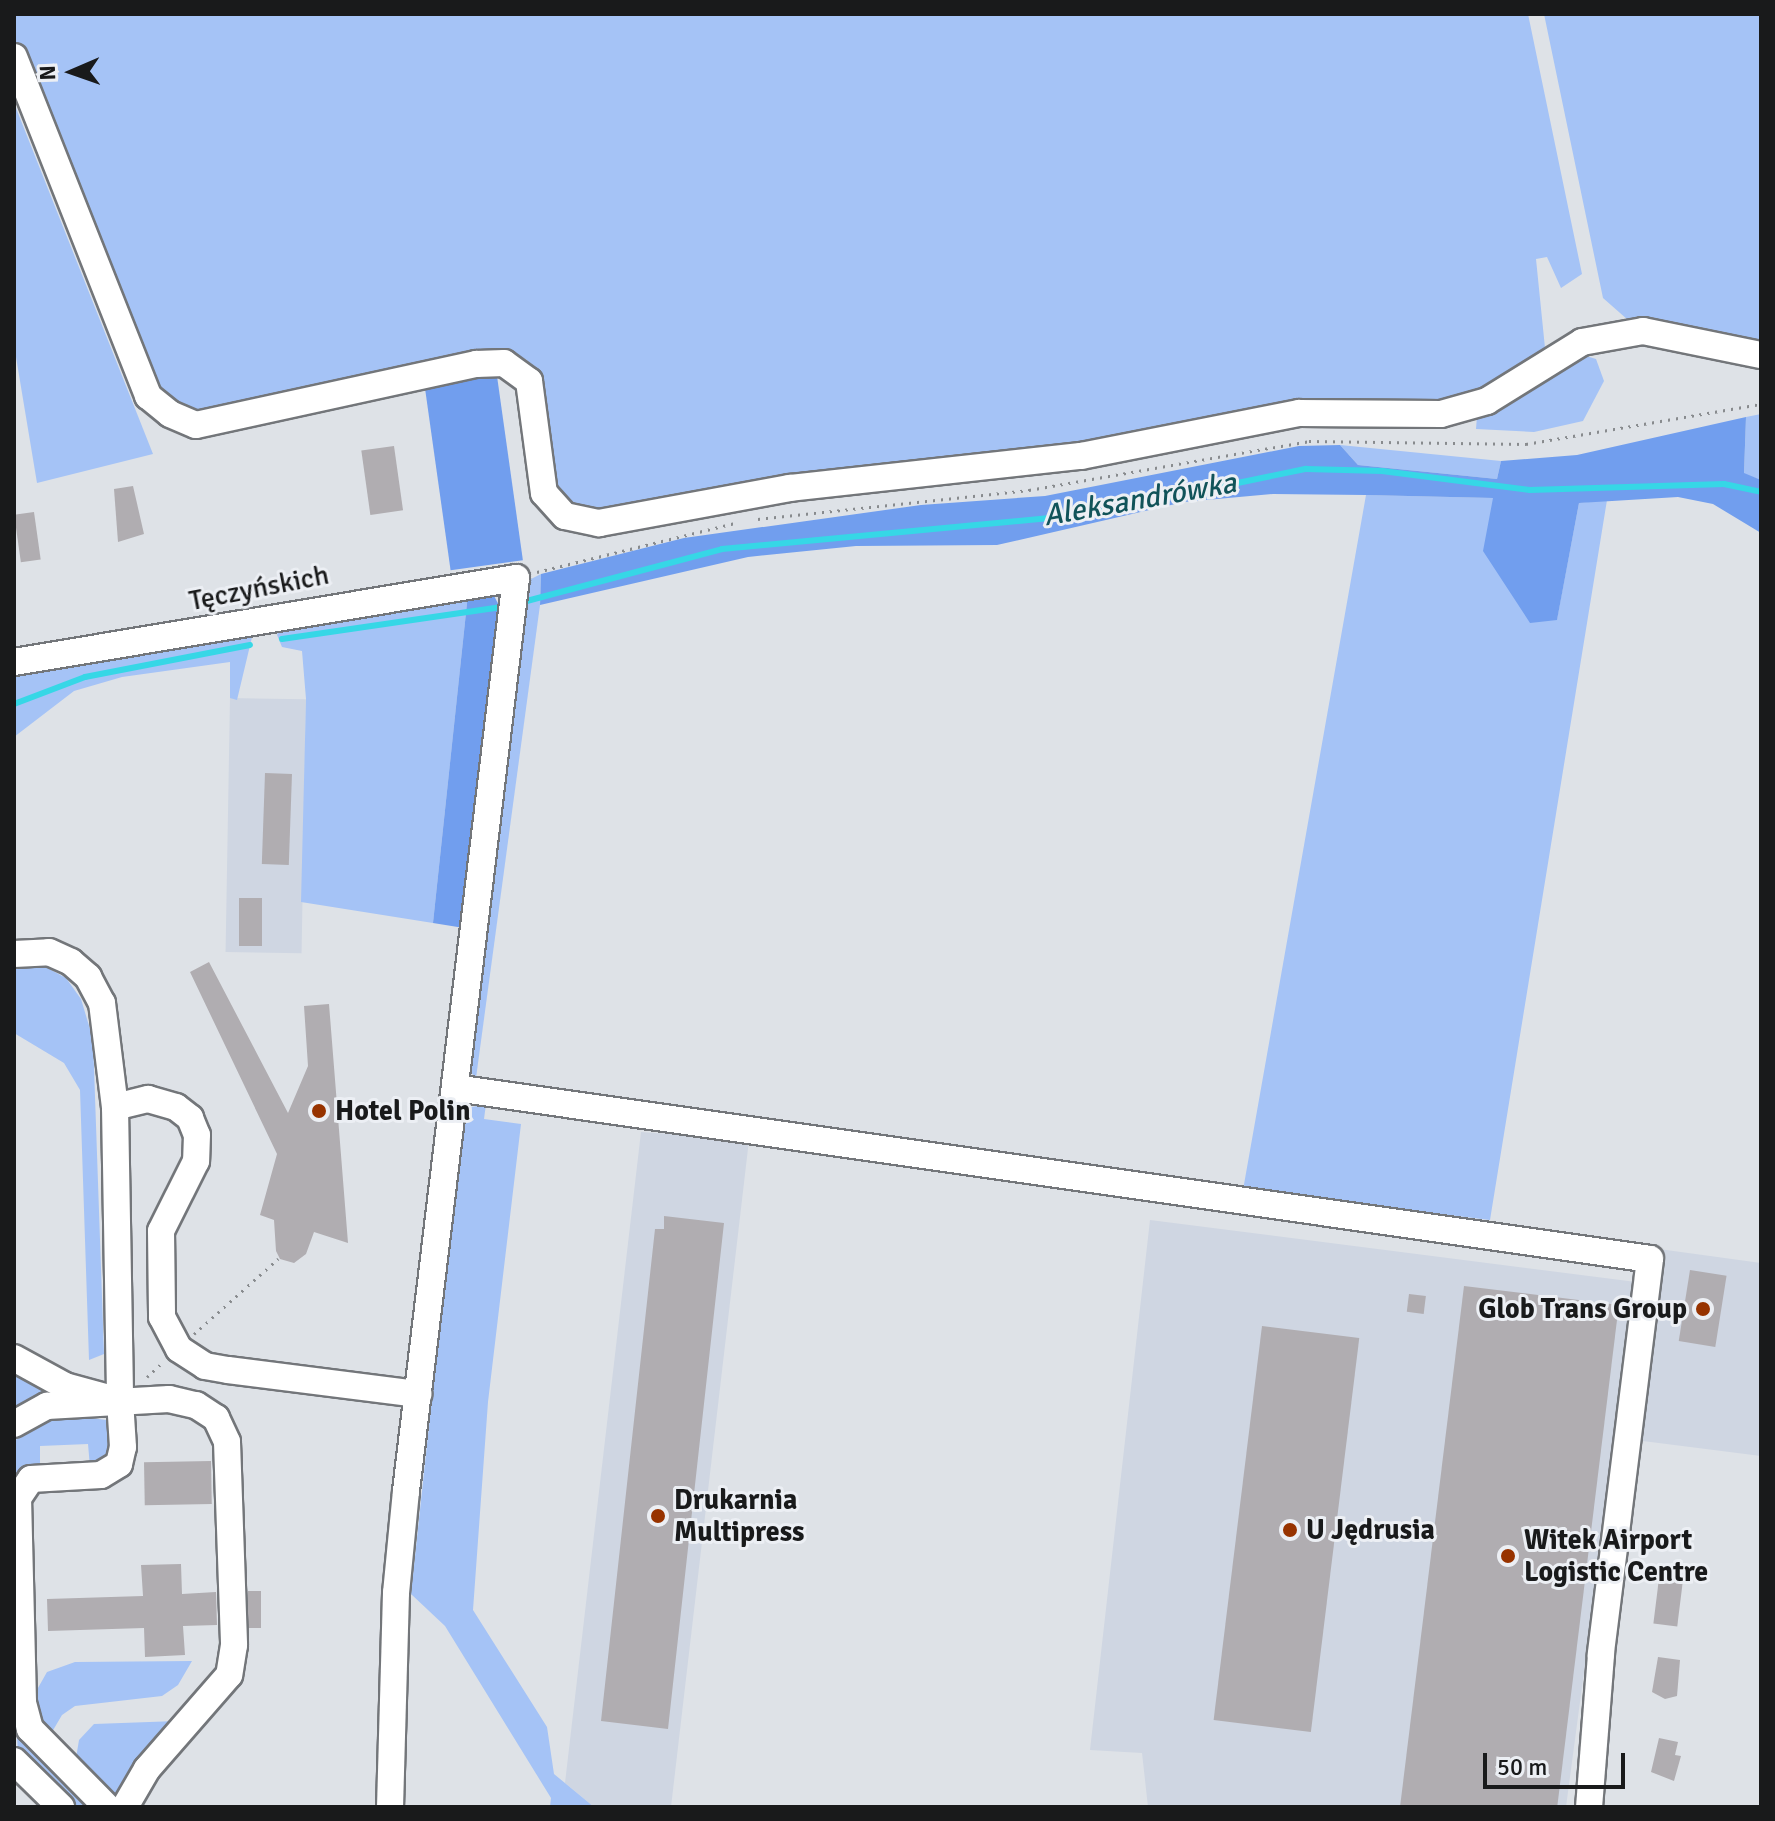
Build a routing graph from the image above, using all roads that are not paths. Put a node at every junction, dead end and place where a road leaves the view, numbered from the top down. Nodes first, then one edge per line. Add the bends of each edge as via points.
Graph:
1 (14, 57) edge
2 (1761, 355) edge
3 (14, 662) edge
4 (14, 954) edge
5 (455, 1088) junction
6 (115, 1107) junction
7 (14, 1358) edge
8 (418, 1394) junction
9 (120, 1401) junction
10 (14, 1424) edge
11 (14, 1761) edge
12 (61, 1807) edge
13 (107, 1807) edge
14 (125, 1807) edge
15 (390, 1807) edge
16 (1589, 1807) edge

1 - 2 street via 148,396 159,405 196,425 476,364 504,363 529,381 544,493 565,516 599,523 790,488 1081,456 1299,413 1441,414 1487,401 1582,342 1643,331
3 - 5 street, Tęczyńskich via 516,578
4 - 6 street via 49,952 88,977 109,1033
5 - 8 street
5 - 16 street via 1650,1259 1601,1655
6 - 8 street via 148,1099 176,1107 190,1118 197,1135 196,1161 161,1231 162,1317 179,1349 205,1366
6 - 9 street
7 - 9 street via 79,1390
8 - 15 street via 396,1593
9 - 10 street via 47,1406
9 - 13 street via 119,1464 101,1475 31,1479 18,1498 23,1702 30,1729
9 - 14 street via 169,1399 196,1405 216,1418 227,1442 234,1645 229,1675 147,1769
11 - 12 street

